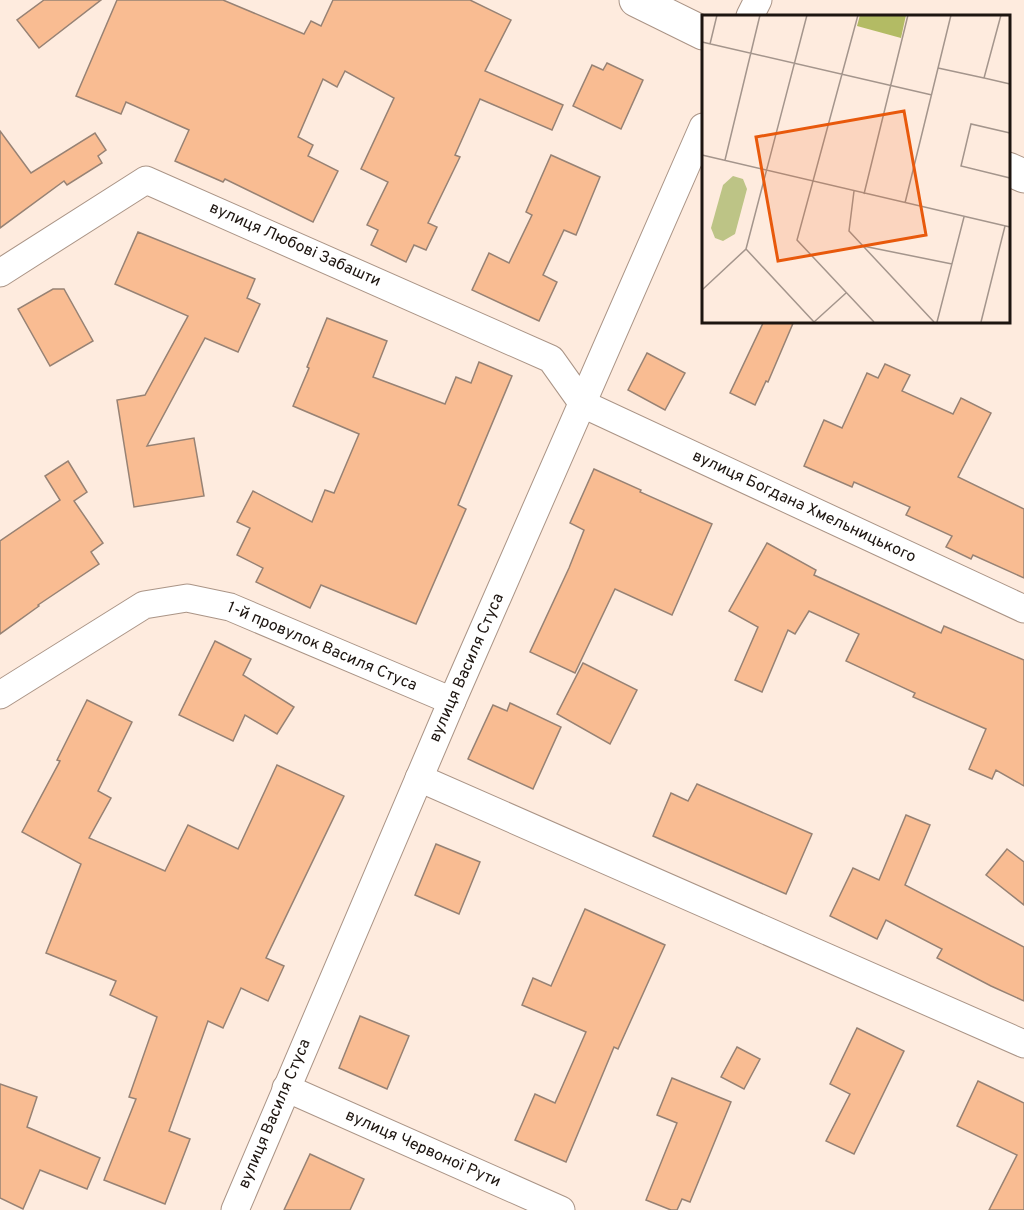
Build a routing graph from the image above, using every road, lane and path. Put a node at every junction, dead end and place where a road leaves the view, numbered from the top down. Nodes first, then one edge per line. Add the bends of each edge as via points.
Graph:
1 (636, 0) edge
2 (758, 0) edge
3 (750, 15) edge
4 (702, 33) edge
5 (702, 129) edge
6 (1009, 169) edge
7 (1024, 176) edge
8 (0, 273) edge
9 (583, 404) junction
10 (1024, 609) edge
11 (0, 699) edge
12 (452, 701) junction
13 (419, 777) junction
14 (1024, 1044) edge
15 (286, 1088) junction
16 (235, 1210) edge
17 (561, 1210) edge

1 - 4 street
2 - 3 street
5 - 9 street, вулиця Василя Стуса
6 - 7 street
8 - 9 street, вулиця Любові Забашти via 146,180 551,359
9 - 10 street, вулиця Богдана Хмельницького
9 - 12 street, вулиця Василя Стуса
11 - 12 street, 1-й провулок Василя Стуса via 144,605 188,598 230,607
12 - 13 street, вулиця Василя Стуса
13 - 14 street
13 - 15 street, вулиця Василя Стуса
15 - 16 street, вулиця Василя Стуса
15 - 17 street, вулиця Червоної Рути

